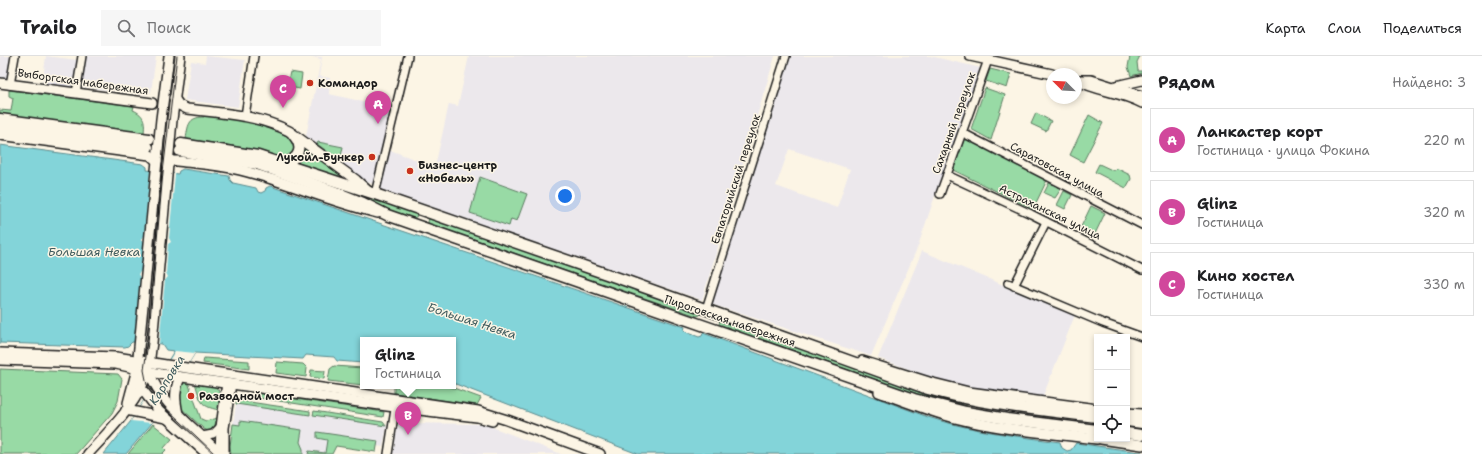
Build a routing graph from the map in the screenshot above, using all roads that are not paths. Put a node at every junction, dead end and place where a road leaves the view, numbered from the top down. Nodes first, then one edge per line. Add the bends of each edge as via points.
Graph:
1 (15, 56) edge
2 (82, 56) edge
3 (169, 56) edge
4 (180, 56) edge
5 (254, 56) edge
6 (408, 56) edge
7 (786, 56) edge
8 (970, 56) edge
9 (988, 60) junction
10 (1046, 73) edge
11 (1082, 80) edge
12 (1142, 80) edge
13 (1082, 83) edge
14 (10, 84) junction
15 (0, 85) edge
16 (1113, 86) junction
17 (165, 89) junction
18 (76, 93) junction
19 (1142, 96) edge
20 (174, 98) junction
21 (152, 103) junction
22 (1142, 103) edge
23 (187, 109) junction
24 (245, 116) junction
25 (161, 119) junction
26 (0, 120) edge
27 (172, 120) junction
28 (0, 127) edge
29 (289, 130) junction
30 (963, 133) junction
31 (0, 135) edge
32 (157, 161) junction
33 (284, 164) junction
34 (167, 169) junction
35 (947, 175) junction
36 (372, 192) junction
37 (940, 194) dead end
38 (418, 208) junction
39 (386, 215) junction
40 (1046, 222) junction
41 (412, 224) junction
42 (1142, 225) edge
43 (1142, 270) edge
44 (706, 309) junction
45 (1142, 337) edge
46 (0, 353) edge
47 (838, 357) junction
48 (0, 360) edge
49 (138, 364) junction
50 (148, 366) junction
51 (833, 371) junction
52 (180, 376) junction
53 (229, 384) junction
54 (144, 392) junction
55 (396, 403) junction
56 (1094, 409) edge
57 (126, 410) junction
58 (158, 413) junction
59 (1130, 413) edge
60 (1142, 414) edge
61 (178, 415) junction
62 (1094, 417) edge
63 (1130, 421) edge
64 (1142, 423) edge
65 (220, 427) junction
66 (1094, 430) edge
67 (1130, 435) edge
68 (202, 436) junction
69 (1094, 438) edge
70 (1130, 440) edge
71 (1141, 440) edge
72 (88, 454) edge
73 (207, 454) edge
74 (219, 454) edge
75 (225, 454) edge
76 (388, 454) edge
77 (583, 454) edge
78 (600, 454) edge

1 - 14 street
2 - 18 street
3 - 17 street
4 - 20 street
5 - 24 street
6 - 36 street
7 - 44 street, Евпаторийский переулок
8 - 9 street
9 - 10 street
9 - 30 street, Сахарный переулок
11 - 16 street
12 - 16 street
13 - 22 street
14 - 15 street, Выборгская набережная
14 - 18 street, Выборгская набережная
16 - 19 street
17 - 21 street
17 - 25 street
18 - 21 street, Выборгская набережная
20 - 23 street
20 - 27 street
21 - 25 street
23 - 24 street
23 - 27 street
24 - 29 street via 268,121
25 - 32 street
26 - 28 main road via 149,143
27 - 34 street
29 - 33 street via 295,137 299,150 293,161
29 - 36 street
30 - 35 street, Сахарный переулок
30 - 42 street, Саратовская улица
31 - 32 street via 150,155
32 - 49 street
33 - 36 main road
33 - 39 main road, Пироговская набережная via 239,152 180,147 257,164 333,191
34 - 39 street via 171,161 236,169
34 - 50 street
35 - 37 street, Сахарный переулок
35 - 40 street, Астраханская улица
36 - 38 main road, Пироговская набережная
38 - 41 main road via 421,211 421,218 416,224
38 - 44 main road, Пироговская набережная
39 - 41 main road, Пироговская набережная
40 - 43 street, Астраханская улица
40 - 45 street via 1011,284
41 - 51 main road, Пироговская набережная
44 - 47 main road, Пироговская набережная
46 - 49 street via 116,357
47 - 56 street via 863,361 969,392
47 - 62 main road, Пироговская набережная via 928,389 968,400
48 - 49 street
49 - 50 street
49 - 54 street
49 - 57 street
50 - 52 street via 160,374
50 - 54 street
50 - 55 street via 166,365
50 - 61 street via 154,385 165,402
51 - 66 main road, Пироговская набережная via 914,399 966,412
51 - 69 street via 859,384 956,418 996,426
52 - 53 street
52 - 61 street via 175,389
53 - 55 street
53 - 65 street
53 - 75 street
54 - 57 street
54 - 58 street
55 - 76 street
55 - 77 street via 485,419
55 - 78 street via 487,413
57 - 58 street
57 - 72 street
58 - 73 street
59 - 60 street
61 - 68 street
63 - 64 main road
65 - 68 street via 213,434
65 - 74 street
67 - 71 main road
68 - 74 street
70 - 71 street

